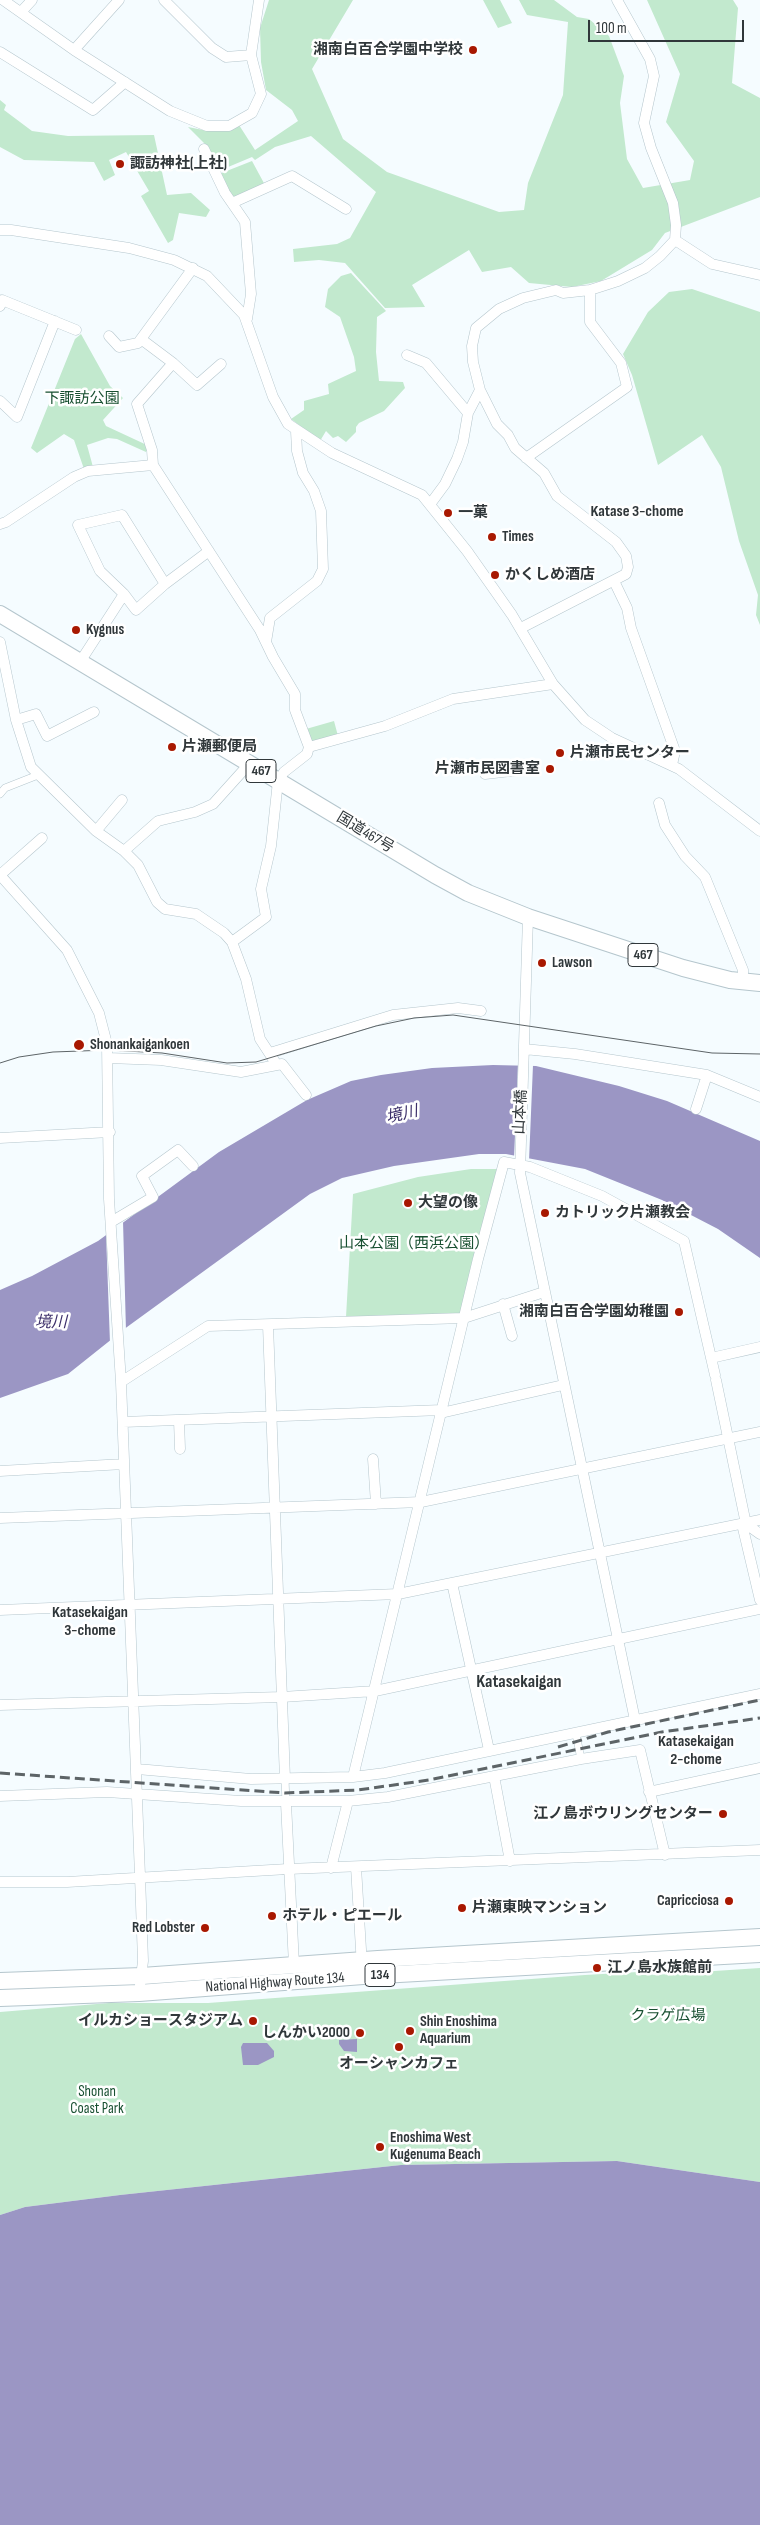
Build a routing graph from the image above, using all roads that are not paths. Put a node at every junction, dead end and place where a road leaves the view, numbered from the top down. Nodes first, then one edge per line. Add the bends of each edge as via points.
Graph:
1 (3, 0) edge
2 (32, 0) edge
3 (119, 0) edge
4 (164, 0) edge
5 (259, 0) edge
6 (618, 0) edge
7 (21, 12) junction
8 (74, 50) junction
9 (0, 52) edge
10 (251, 55) junction
11 (125, 82) junction
12 (204, 149) dead end
13 (232, 203) junction
14 (346, 209) dead end
15 (0, 230) edge
16 (674, 240) junction
17 (193, 268) junction
18 (760, 275) edge
19 (590, 290) junction
20 (0, 306) edge
21 (247, 319) junction
22 (55, 321) junction
23 (76, 330) dead end
24 (109, 336) dead end
25 (141, 339) junction
26 (407, 355) dead end
27 (173, 363) junction
28 (222, 364) dead end
29 (480, 390) junction
30 (0, 401) edge
31 (468, 413) junction
32 (296, 431) junction
33 (526, 458) junction
34 (153, 465) junction
35 (431, 503) junction
36 (0, 524) edge
37 (209, 551) junction
38 (614, 581) junction
39 (165, 584) junction
40 (124, 594) junction
41 (0, 614) edge
42 (521, 628) junction
43 (0, 642) edge
44 (266, 642) junction
45 (80, 662) junction
46 (553, 684) junction
47 (94, 712) dead end
48 (16, 720) junction
49 (309, 747) junction
50 (249, 764) junction
51 (672, 765) junction
52 (520, 770) dead end
53 (485, 774) dead end
54 (38, 775) junction
55 (278, 781) junction
56 (0, 794) edge
57 (122, 800) dead end
58 (659, 803) dead end
59 (96, 831) junction
60 (760, 831) edge
61 (42, 838) dead end
62 (124, 852) junction
63 (0, 875) edge
64 (528, 917) junction
65 (232, 942) junction
66 (743, 982) junction
67 (760, 983) edge
68 (481, 1011) dead end
69 (524, 1049) junction
70 (270, 1053) junction
71 (108, 1058) junction
72 (277, 1065) junction
73 (707, 1075) junction
74 (306, 1095) dead end
75 (760, 1097) edge
76 (696, 1109) dead end
77 (110, 1132) junction
78 (0, 1138) edge
79 (519, 1162) junction
80 (193, 1166) dead end
81 (530, 1167) junction
82 (571, 1176) dead end
83 (111, 1227) junction
84 (544, 1292) junction
85 (503, 1304) junction
86 (464, 1318) junction
87 (268, 1326) junction
88 (512, 1336) dead end
89 (760, 1347) edge
90 (711, 1358) junction
91 (121, 1382) junction
92 (563, 1385) junction
93 (441, 1411) junction
94 (271, 1418) junction
95 (179, 1420) junction
96 (123, 1422) junction
97 (760, 1432) edge
98 (729, 1438) junction
99 (180, 1449) dead end
100 (374, 1459) dead end
101 (124, 1464) junction
102 (581, 1469) junction
103 (0, 1471) edge
104 (421, 1502) junction
105 (376, 1504) junction
106 (274, 1507) junction
107 (126, 1512) junction
108 (0, 1518) edge
109 (760, 1520) edge
110 (744, 1524) junction
111 (760, 1534) edge
112 (599, 1553) junction
113 (452, 1583) junction
114 (398, 1594) junction
115 (279, 1599) junction
116 (760, 1600) edge
117 (130, 1606) junction
118 (760, 1609) edge
119 (0, 1610) edge
120 (617, 1638) junction
121 (471, 1672) junction
122 (375, 1691) junction
123 (760, 1694) edge
124 (282, 1697) junction
125 (133, 1700) junction
126 (0, 1705) edge
127 (635, 1720) junction
128 (576, 1734) junction
129 (489, 1750) junction
130 (581, 1759) junction
131 (760, 1768) edge
132 (137, 1769) junction
133 (494, 1776) junction
134 (353, 1777) junction
135 (285, 1779) junction
136 (137, 1792) junction
137 (650, 1792) junction
138 (0, 1796) edge
139 (348, 1801) junction
140 (286, 1803) junction
141 (760, 1850) edge
142 (665, 1855) junction
143 (510, 1861) junction
144 (356, 1867) junction
145 (330, 1868) junction
146 (288, 1869) junction
147 (140, 1876) junction
148 (0, 1882) edge
149 (760, 1937) edge
150 (760, 1954) edge
151 (362, 1960) junction
152 (294, 1964) junction
153 (142, 1976) junction
154 (363, 1976) junction
155 (0, 1981) edge
156 (139, 1993) junction
157 (0, 1998) edge

1 - 7 street
2 - 7 street
3 - 8 street
4 - 10 street via 212,48 226,57
5 - 10 street
6 - 16 street via 650,59 654,76 644,123 673,203
7 - 8 street
8 - 11 street
9 - 11 street via 93,110
10 - 11 street via 261,94 252,113 229,126 207,126 170,111
12 - 13 street
13 - 14 street via 292,176
13 - 21 street via 245,222 251,294
15 - 17 street via 129,248
16 - 18 street via 712,264
16 - 19 street via 645,268
17 - 21 street via 207,276
17 - 25 street
19 - 29 street via 563,293 556,290 523,298 499,309 476,328 473,362
19 - 33 street via 590,322 621,363 626,387
20 - 22 street via 2,300
21 - 32 street via 273,397 288,424
22 - 23 street
22 - 30 street via 17,417
24 - 25 street via 118,347 138,343
25 - 27 street
26 - 31 street via 426,362
27 - 28 street via 197,385
27 - 34 street via 137,404 152,450
29 - 31 street
29 - 33 street via 497,424
31 - 35 street via 457,459
32 - 35 street via 345,460 414,490
32 - 44 street via 303,473 322,511 323,569 317,581 270,618
33 - 38 street via 544,473 557,496 606,533 626,556 626,574
34 - 36 street via 88,471
34 - 37 street
35 - 42 street
37 - 39 street
37 - 44 street
38 - 42 street
38 - 51 street via 675,751
39 - 40 street via 136,610
39 - 40 street via 122,515 78,525 100,571
40 - 45 street
41 - 45 highway, 国道467号 / 467
42 - 46 street
43 - 48 street
44 - 49 street via 296,694 295,710
45 - 50 highway, 国道467号 / 467
46 - 49 street via 453,699 386,726
46 - 51 street via 596,729
47 - 48 street via 47,736 36,714
48 - 54 street via 31,766
49 - 55 street via 307,754
50 - 55 highway, 国道467号 / 467
50 - 62 street via 213,804 196,812 158,821
51 - 60 street
52 - 53 street
54 - 56 street via 6,788
54 - 59 street
55 - 64 highway, 国道467号 / 467 via 451,884
55 - 65 street via 271,846 261,889 266,918
57 - 59 street
58 - 66 street via 665,825 705,878 743,970
59 - 62 street
61 - 63 street
62 - 65 street via 138,865 157,902 165,909 196,914
63 - 71 street via 58,938 75,962 98,1013 108,1044
64 - 66 highway, 国道467号 / 467 via 683,968
64 - 69 street, 山本橋
65 - 70 street via 246,979 260,1039
66 - 67 highway, 国道467号 / 467
68 - 70 street via 458,1008 393,1015
69 - 73 street
69 - 79 street, 山本橋
70 - 72 street
71 - 72 street via 161,1060 242,1072
71 - 77 street
72 - 74 street via 284,1064
73 - 75 street
73 - 76 street
77 - 78 street
77 - 83 street
79 - 81 street
79 - 84 street, 山本橋
79 - 86 street via 504,1162
80 - 83 street via 178,1150 142,1176 153,1196
81 - 82 street
81 - 90 street via 602,1196 684,1241
83 - 91 street
84 - 85 street
84 - 92 street, 山本橋
85 - 86 street
85 - 88 street
86 - 87 street
86 - 93 street
87 - 91 street via 208,1326
87 - 94 street
89 - 90 street
90 - 98 street
91 - 96 street
92 - 93 street
92 - 102 street, 山本橋
93 - 94 street
93 - 104 street
94 - 95 street
94 - 106 street
95 - 96 street
95 - 99 street
96 - 101 street
97 - 98 street
98 - 102 street
98 - 110 street
100 - 105 street
101 - 103 street
101 - 107 street
102 - 104 street
102 - 112 street, 山本橋
104 - 105 street
104 - 114 street
105 - 106 street
106 - 107 street
106 - 115 street
107 - 108 street
107 - 117 street
109 - 110 street
110 - 111 street
110 - 112 street
110 - 116 street
112 - 113 street
112 - 120 street, 山本橋
113 - 114 street
113 - 121 street
114 - 115 street
114 - 122 street
115 - 117 street
115 - 124 street
117 - 119 street
117 - 125 street
118 - 120 street
120 - 121 street
120 - 127 street, 山本橋
121 - 122 street
121 - 129 street
122 - 124 street
122 - 134 street
123 - 127 street
124 - 125 street
124 - 135 street
125 - 126 street
125 - 132 street
127 - 128 street
128 - 129 street
128 - 130 street
129 - 134 street
130 - 133 street
130 - 137 street via 640,1750
131 - 137 street
132 - 135 street
132 - 136 street
133 - 139 street via 388,1798
133 - 143 street
134 - 135 street
135 - 140 street
136 - 138 street
136 - 140 street
136 - 147 street
137 - 142 street
139 - 140 street
139 - 145 street
140 - 146 street
141 - 142 street
142 - 143 street
143 - 144 street
144 - 145 street
144 - 151 street
145 - 146 street
146 - 147 street
146 - 152 street
147 - 148 street via 67,1882
147 - 153 street
149 - 151 highway, National Highway Route 134 / 134
150 - 154 highway, National Highway Route 134 / 134
151 - 152 highway, National Highway Route 134 / 134
151 - 154 street
152 - 153 highway, National Highway Route 134 / 134
153 - 155 highway, National Highway Route 134 / 134
153 - 156 street
154 - 156 highway, National Highway Route 134 / 134
156 - 157 highway, National Highway Route 134 / 134

